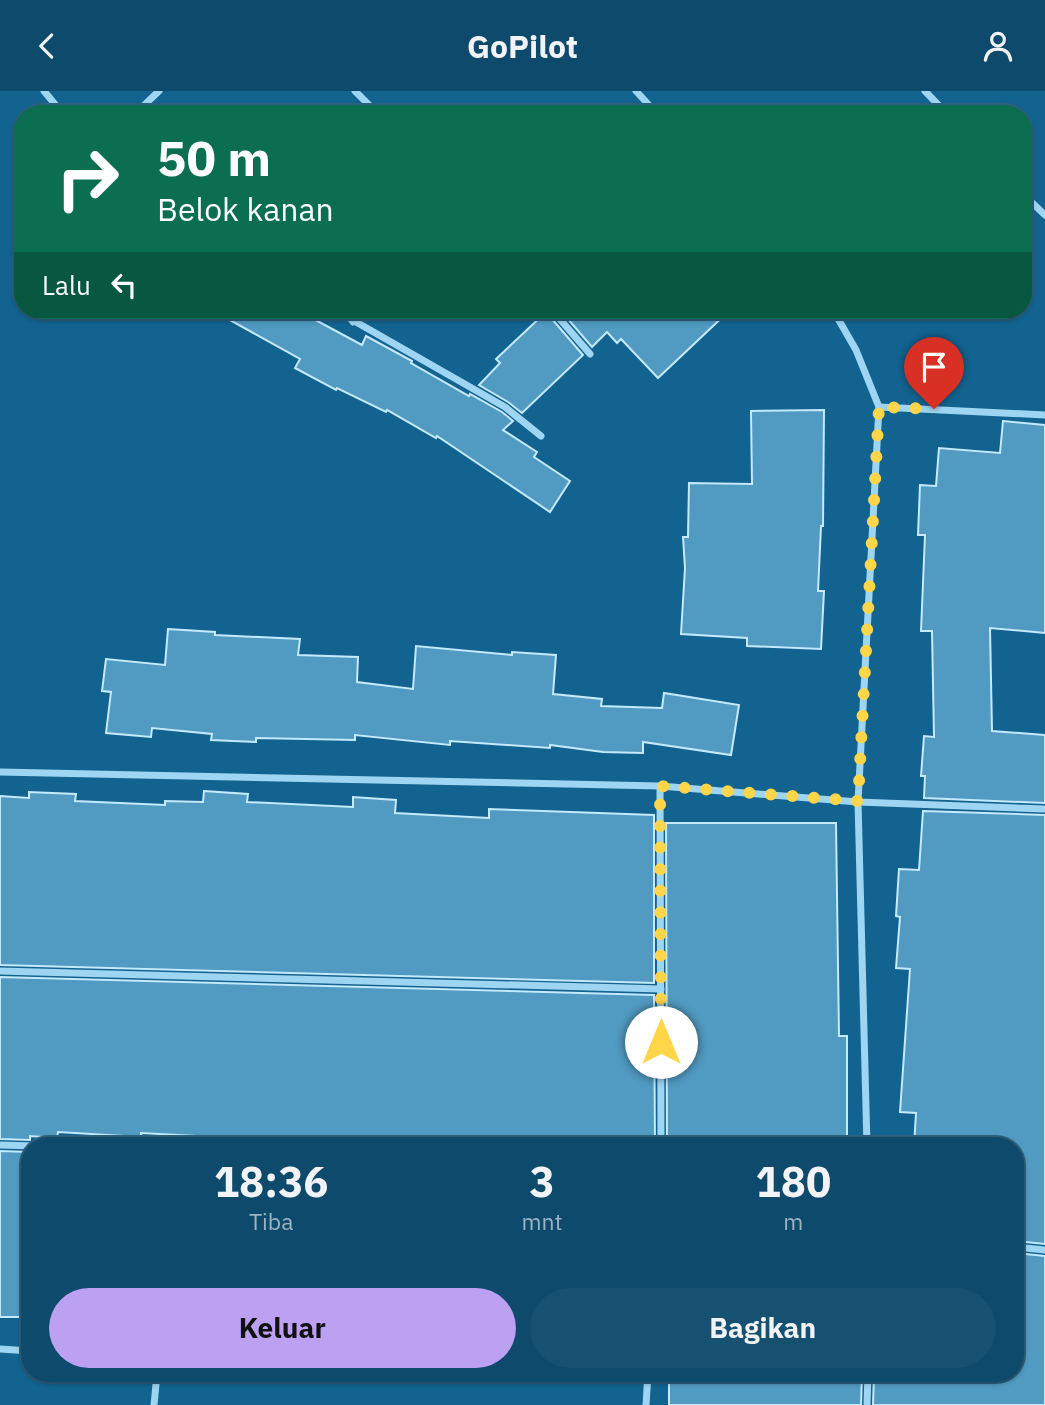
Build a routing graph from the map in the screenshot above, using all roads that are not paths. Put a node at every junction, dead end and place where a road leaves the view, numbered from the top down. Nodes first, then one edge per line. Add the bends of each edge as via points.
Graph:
1 (44, 91) edge
2 (159, 91) edge
3 (355, 91) edge
4 (636, 91) edge
5 (925, 91) edge
6 (56, 105) edge
7 (144, 105) edge
8 (368, 105) edge
9 (649, 105) edge
10 (938, 105) edge
11 (1032, 203) edge
12 (1045, 215) edge
13 (348, 319) edge
14 (356, 319) edge
15 (560, 319) edge
16 (838, 319) edge
17 (353, 322) junction
18 (590, 354) dead end
19 (879, 407) junction
20 (1045, 415) edge
21 (541, 436) dead end
22 (0, 772) edge
23 (660, 786) junction
24 (858, 801) junction
25 (1045, 809) edge
26 (0, 971) edge
27 (661, 989) junction
28 (661, 1137) edge
29 (867, 1137) edge
30 (0, 1145) edge
31 (21, 1146) edge
32 (1024, 1248) edge
33 (1045, 1250) edge
34 (0, 1349) edge
35 (21, 1350) edge
36 (156, 1382) edge
37 (647, 1382) edge
38 (868, 1382) edge
39 (154, 1405) edge
40 (646, 1405) edge
41 (867, 1405) edge

1 - 6 street
2 - 7 street
3 - 8 street
4 - 9 street
5 - 10 street
11 - 12 street
13 - 17 street
14 - 17 street
15 - 18 street
16 - 19 street
17 - 21 street via 505,407
19 - 20 street
19 - 24 street
22 - 23 street
23 - 24 street
23 - 27 street
24 - 25 street
24 - 29 street
26 - 27 street
27 - 28 street
30 - 31 street
32 - 33 street
34 - 35 street
36 - 39 street
37 - 40 street
38 - 41 street

